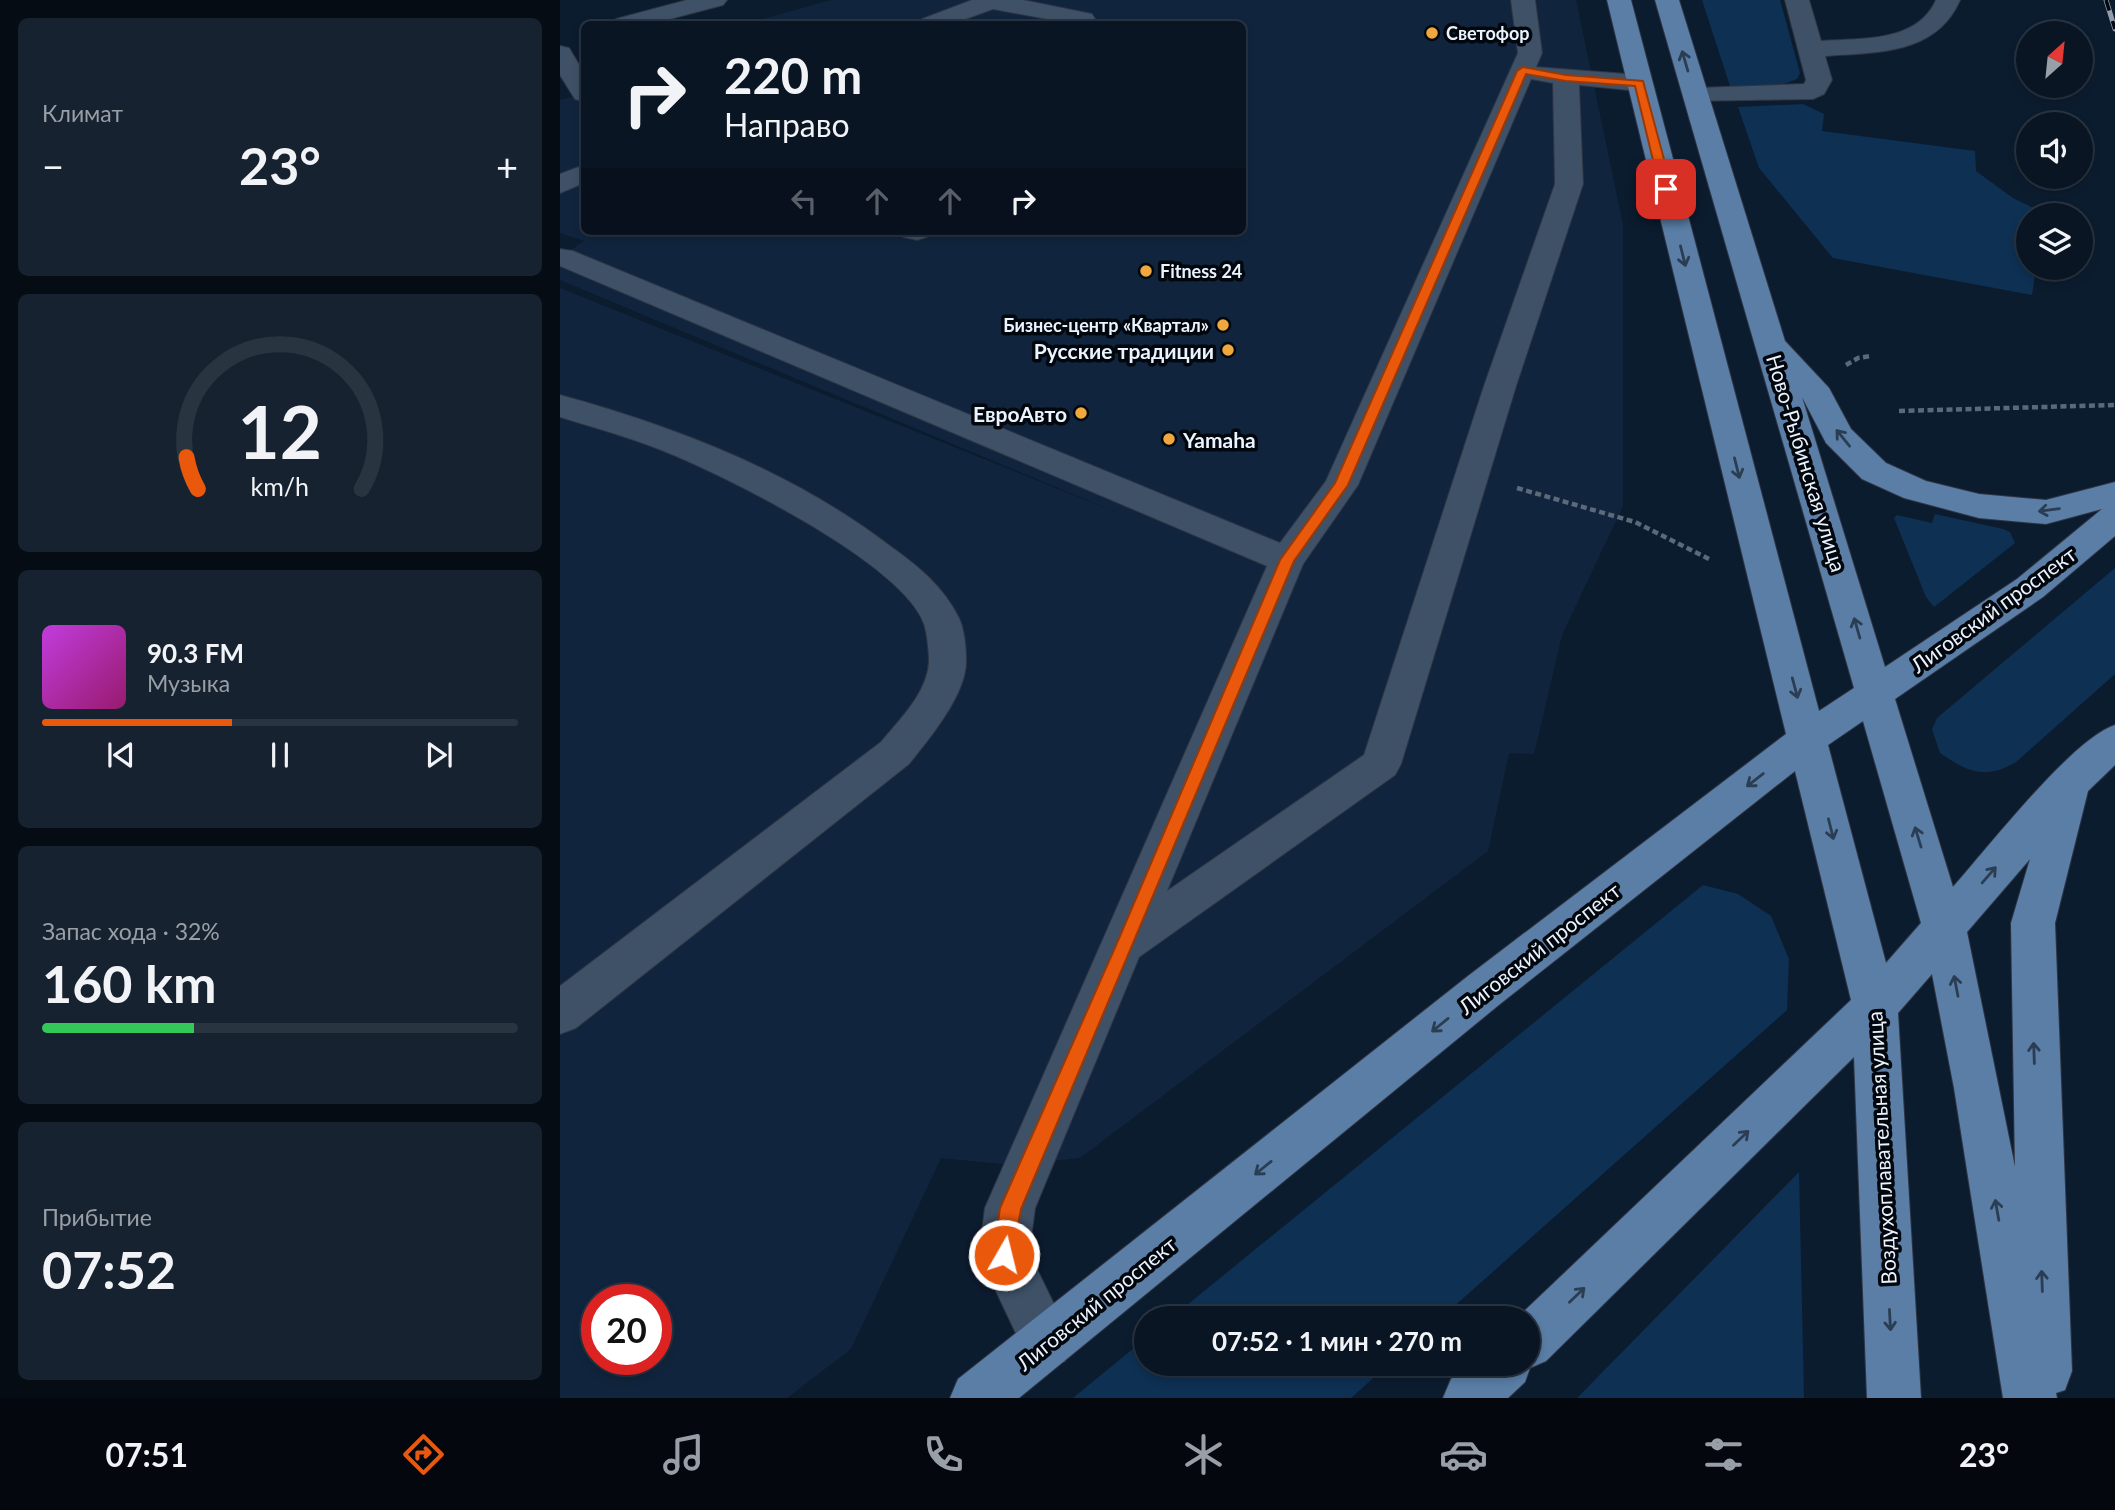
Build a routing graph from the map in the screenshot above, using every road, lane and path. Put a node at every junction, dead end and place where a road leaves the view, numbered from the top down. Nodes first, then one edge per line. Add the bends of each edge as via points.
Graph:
1 (715, 0) edge
2 (1099, 0) edge
3 (1522, 0) edge
4 (1619, 0) edge
5 (1667, 0) edge
6 (1797, 0) edge
7 (1948, 0) edge
8 (636, 21) edge
9 (941, 21) edge
10 (1077, 21) edge
11 (1082, 21) edge
12 (564, 45) edge
13 (1811, 49) junction
14 (1523, 71) junction
15 (1566, 78) junction
16 (1639, 83) junction
17 (581, 87) edge
18 (1696, 96) junction
19 (581, 174) edge
20 (560, 185) edge
21 (563, 257) dead end
22 (1770, 342) junction
23 (2115, 405) edge
24 (560, 406) edge
25 (1899, 411) dead end
26 (1472, 475) junction
27 (2115, 494) edge
28 (2115, 517) edge
29 (1287, 560) junction
30 (1716, 562) dead end
31 (1875, 694) junction
32 (1809, 738) junction
33 (2115, 741) edge
34 (2074, 779) junction
35 (1944, 926) junction
36 (1126, 943) junction
37 (1875, 1007) junction
38 (560, 1013) edge
39 (1540, 1330) edge
40 (1047, 1343) junction
41 (1493, 1376) edge
42 (977, 1398) edge
43 (1470, 1398) edge
44 (1894, 1398) edge
45 (2030, 1398) edge
46 (2047, 1398) edge

1 - 8 street
2 - 11 street
3 - 14 street via 1531,53
4 - 16 main road
18 -> 5 main road, Ново-Рыбинская улица
6 - 13 street
7 - 13 street via 1939,22 1909,40
9 - 10 street via 991,1
12 - 17 street
13 - 18 street via 1819,80 1815,89 1804,94
14 - 15 street
14 - 29 street via 1341,485
15 - 16 street
15 - 26 street via 1569,184
16 -> 32 main road
18 - 22 main road, Ново-Рыбинская улица
19 - 20 street
21 - 29 street
27 -> 22 main road via 2046,512 1979,506 1916,490 1884,476 1838,435 1818,395
31 -> 22 main road, Ново-Рыбинская улица
23 - 25 path
24 - 38 street via 668,440 783,492 860,541 918,585 943,621 948,662 932,707 895,752
26 - 30 path via 1634,522
26 - 36 street via 1381,764
28 - 31 main road, Лиговский проспект via 2030,588
29 - 36 street
31 - 32 main road, Лиговский проспект
35 -> 31 main road, Ново-Рыбинская улица
32 -> 37 main road, Воздухоплавательная улица
32 -> 40 main road, Лиговский проспект via 1484,990
33 - 34 main road
35 -> 34 main road
46 -> 34 main road via 2033,923
35 - 37 main road
45 -> 35 main road
36 - 40 street via 1010,1208 1004,1255
39 -> 37 main road
37 -> 44 main road, Воздухоплавательная улица
40 - 42 main road, Лиговский проспект
41 - 43 main road

